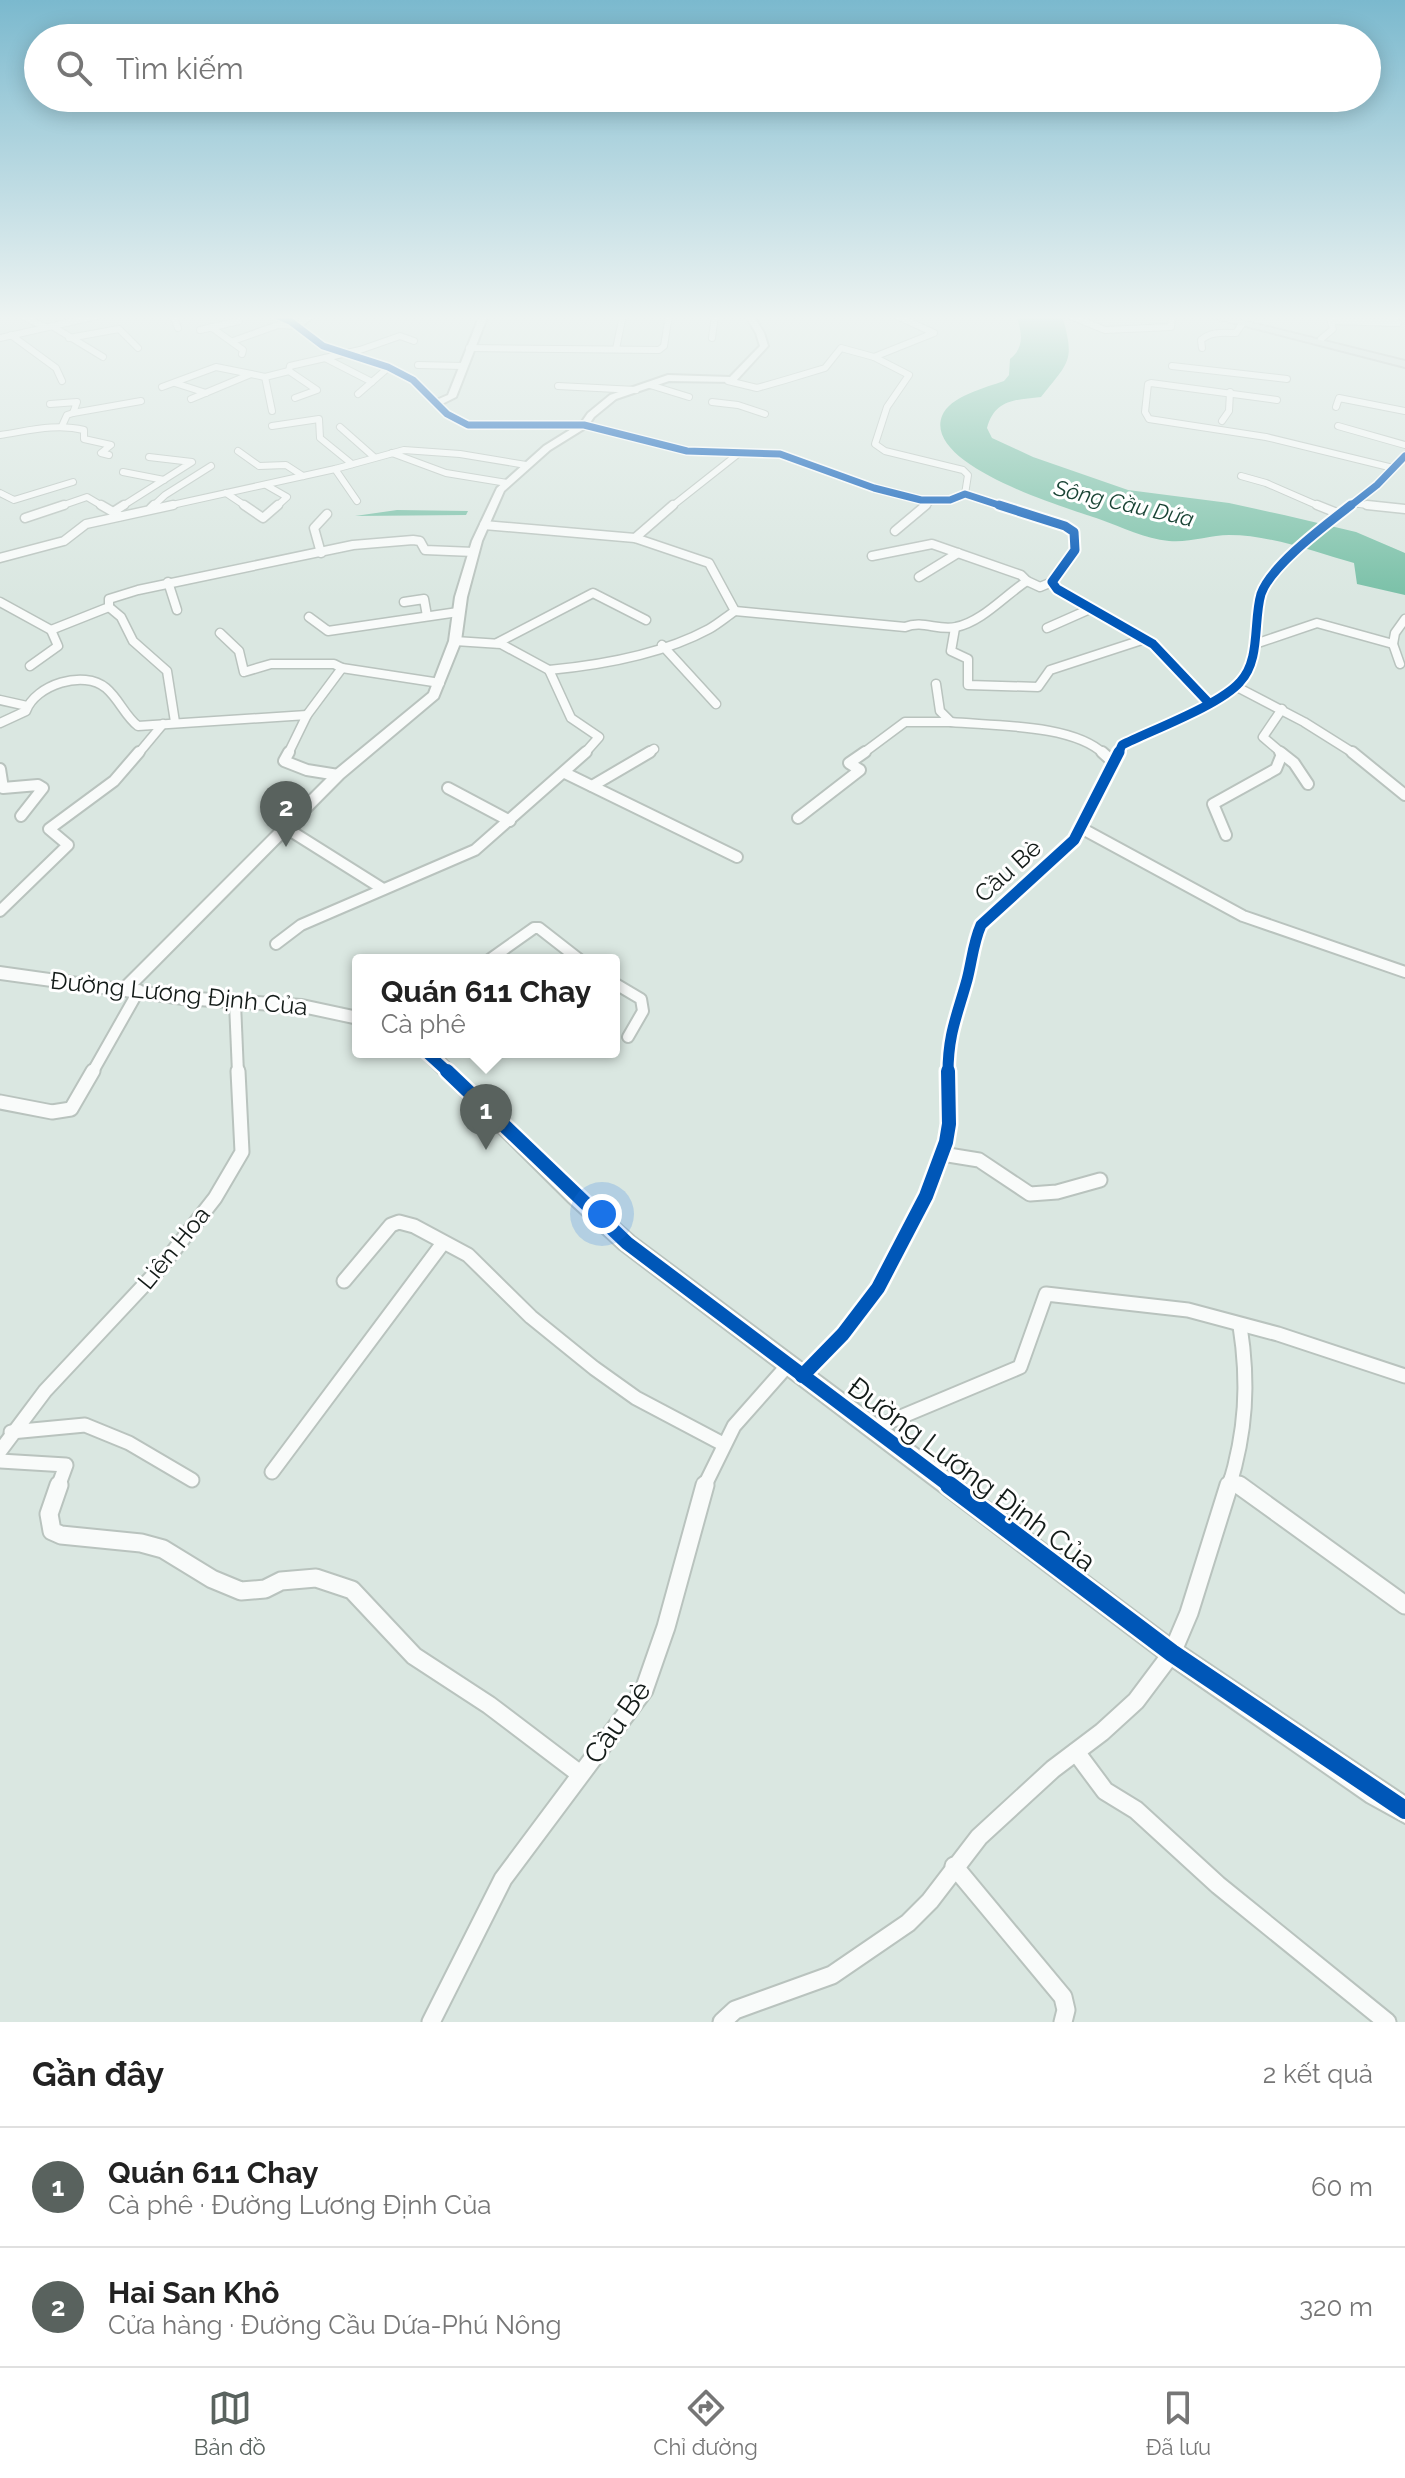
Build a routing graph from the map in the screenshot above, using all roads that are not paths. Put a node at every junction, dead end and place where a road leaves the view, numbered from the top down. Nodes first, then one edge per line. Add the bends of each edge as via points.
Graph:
1 (74, 409) edge
2 (94, 409) edge
3 (443, 409) edge
4 (599, 409) edge
5 (751, 409) edge
6 (887, 409) edge
7 (1145, 409) edge
8 (1229, 409) edge
9 (73, 413) junction
10 (765, 414) dead end
11 (1222, 421) dead end
12 (584, 425) junction
13 (62, 426) junction
14 (272, 426) dead end
15 (1338, 426) dead end
16 (340, 427) dead end
17 (0, 435) edge
18 (1405, 445) edge
19 (238, 451) dead end
20 (391, 453) junction
21 (738, 454) junction
22 (109, 455) dead end
23 (1405, 456) edge
24 (149, 457) dead end
25 (374, 457) junction
26 (352, 464) junction
27 (526, 465) junction
28 (211, 466) dead end
29 (1393, 468) junction
30 (335, 469) junction
31 (123, 472) dead end
32 (303, 476) junction
33 (1241, 476) dead end
34 (164, 480) junction
35 (73, 482) dead end
36 (507, 483) junction
37 (266, 485) junction
38 (0, 493) edge
39 (226, 493) junction
40 (965, 494) junction
41 (357, 501) dead end
42 (931, 501) junction
43 (1350, 503) junction
44 (151, 508) junction
45 (1405, 509) edge
46 (117, 514) junction
47 (327, 514) dead end
48 (1336, 514) junction
49 (25, 518) dead end
50 (484, 525) junction
51 (895, 531) dead end
52 (635, 538) junction
53 (474, 552) junction
54 (321, 553) junction
55 (958, 553) junction
56 (872, 556) dead end
57 (0, 558) edge
58 (919, 577) dead end
59 (1027, 581) junction
60 (168, 582) junction
61 (1052, 582) junction
62 (0, 602) edge
63 (404, 602) dead end
64 (109, 607) junction
65 (1090, 609) junction
66 (177, 610) dead end
67 (735, 611) junction
68 (458, 612) junction
69 (427, 616) junction
70 (309, 617) dead end
71 (1405, 619) edge
72 (646, 620) dead end
73 (955, 628) junction
74 (1047, 628) dead end
75 (51, 630) junction
76 (220, 633) dead end
77 (1145, 639) junction
78 (455, 641) junction
79 (497, 643) junction
80 (1255, 644) junction
81 (1393, 644) junction
82 (662, 645) junction
83 (1400, 664) dead end
84 (30, 666) dead end
85 (342, 668) junction
86 (549, 670) junction
87 (440, 683) junction
88 (936, 684) dead end
89 (1237, 687) junction
90 (0, 700) edge
91 (1208, 702) junction
92 (716, 704) dead end
93 (27, 706) junction
94 (1282, 709) junction
95 (307, 715) junction
96 (951, 722) junction
97 (0, 723) edge
98 (169, 723) junction
99 (654, 749) dead end
100 (1282, 754) junction
101 (1112, 761) junction
102 (0, 769) edge
103 (565, 773) junction
104 (338, 775) junction
105 (1308, 784) dead end
106 (592, 786) junction
107 (448, 788) dead end
108 (1405, 795) edge
109 (21, 816) dead end
110 (798, 818) dead end
111 (510, 821) junction
112 (286, 828) junction
113 (1081, 828) junction
114 (1226, 835) dead end
115 (737, 857) dead end
116 (383, 889) junction
117 (0, 911) edge
118 (276, 944) dead end
119 (497, 954) edge
120 (572, 954) edge
121 (1405, 972) edge
122 (0, 973) edge
123 (620, 987) edge
124 (132, 990) junction
125 (235, 1003) junction
126 (352, 1017) edge
127 (628, 1037) dead end
128 (433, 1058) edge
129 (0, 1102) edge
130 (942, 1154) junction
131 (1100, 1180) dead end
132 (443, 1243) junction
133 (344, 1281) dead end
134 (1240, 1326) junction
135 (795, 1371) junction
136 (1405, 1376) edge
137 (872, 1429) junction
138 (11, 1432) junction
139 (723, 1444) junction
140 (0, 1451) edge
141 (0, 1461) edge
142 (272, 1472) dead end
143 (1231, 1479) junction
144 (192, 1480) dead end
145 (1405, 1605) edge
146 (1172, 1653) junction
147 (1076, 1752) junction
148 (580, 1774) junction
149 (1405, 1810) edge
150 (954, 1866) junction
151 (431, 2022) edge
152 (722, 2022) edge
153 (1063, 2022) edge
154 (1387, 2022) edge

1 - 9 street
2 - 9 street
3 - 12 street via 452,419 481,427
4 - 12 street
5 - 10 street
6 - 40 street via 877,447 963,470 968,475
7 - 29 street via 1149,419 1181,419
8 - 11 street
9 - 13 street
12 - 21 street via 687,451
12 - 27 street
13 - 17 street
13 - 22 street via 83,429 84,439 111,445 101,453
14 - 26 street via 319,419 320,438
15 - 18 street
16 - 25 street
19 - 32 street via 259,466 286,465
20 - 25 street
20 - 27 street via 432,451
20 - 36 street via 446,473
21 - 42 street via 780,454 884,491
21 - 52 street
23 - 29 street
24 - 34 street via 192,462
25 - 26 street
26 - 30 street
27 - 36 street
28 - 44 street
29 - 43 street
30 - 32 street
30 - 41 street
31 - 34 street
32 - 37 street
33 - 48 street
34 - 46 street
35 - 38 street via 14,500
36 - 50 street
37 - 39 street
37 - 39 street via 287,497 263,518
39 - 44 street
40 - 42 street
40 - 61 street via 1074,532 1075,553
42 - 51 street
43 - 45 street
43 - 48 street
44 - 46 street
46 - 49 street via 87,497
46 - 57 street via 86,524 52,546
47 - 54 street via 314,528
48 - 80 street via 1280,564 1264,587
50 - 52 street
50 - 53 street
52 - 67 street via 709,563
53 - 54 street via 425,550 420,541 395,540
53 - 68 street
54 - 60 street
55 - 56 street via 932,544
55 - 58 street
55 - 59 street
59 - 61 street via 1040,587
59 - 73 street
60 - 64 street via 112,598
60 - 66 street
61 - 65 street
62 - 75 street
63 - 69 street via 424,599
64 - 75 street
64 - 98 street via 121,617 133,641 167,671
65 - 74 street
65 - 77 street
67 - 73 street via 905,627 917,621
67 - 82 street via 711,628
68 - 69 street
68 - 78 street
69 - 70 street via 328,631
71 - 81 street
72 - 79 street via 593,593
73 - 77 street via 951,651 968,659 968,685 982,686 1038,687 1050,670
75 - 84 street via 58,646
76 - 85 street via 239,651 244,672 271,664
77 - 91 street
78 - 79 street
78 - 87 street
79 - 86 street
80 - 81 street via 1317,623
80 - 89 street via 1249,669
81 - 83 street
82 - 86 street via 612,662
82 - 92 street
85 - 87 street
85 - 95 street
86 - 103 street via 571,718 600,739
87 - 104 street via 428,703
88 - 96 street via 940,711
89 - 91 street, Cầu Bè
89 - 94 street
90 - 93 street
91 - 101 street, Cầu Bè via 1128,741
93 - 97 street
93 - 98 street via 41,690 95,680 112,692 134,724
94 - 100 street via 1263,737
94 - 108 street via 1358,755
95 - 98 street
95 - 104 street via 284,761
96 - 101 street via 1060,733 1094,744
96 - 110 street via 905,722 849,763 860,770
98 - 117 street via 114,781 49,829 68,845
99 - 106 street
100 - 105 street
100 - 114 street via 1276,769 1213,804
101 - 113 street, Cầu Bè
102 - 109 street via 3,788 43,788
103 - 106 street
103 - 111 street
104 - 112 street
106 - 115 street
107 - 111 street
111 - 116 street via 475,850
112 - 116 street
112 - 124 street
113 - 121 street via 1243,916
113 - 130 street, Cầu Bè via 1066,849 1004,901 976,935 946,1050 949,1124
116 - 118 street via 301,925
119 - 120 street via 534,928
122 - 124 street, Đường Lương Định Của
123 - 127 street via 641,999 643,1011
124 - 125 street, Đường Lương Định Của
124 - 129 street via 71,1109 52,1112
125 - 126 street, Đường Lương Định Của via 302,1006
125 - 138 street, Liên Hoa via 242,1152 215,1198 161,1267
128 - 135 street, Đường Lương Định Của via 579,1203
130 - 131 street via 981,1160 1030,1194
130 - 135 street, Cầu Bè via 878,1288 843,1334
132 - 133 street via 414,1226 391,1225
132 - 139 street via 468,1255 531,1317 636,1398
132 - 142 street
134 - 136 street
134 - 137 street via 1188,1310 1046,1294 1020,1367
134 - 143 street via 1246,1403
135 - 137 street, Đường Lương Định Của
135 - 139 street, Cầu Bè
137 - 146 street, Đường Lương Định Của
138 - 140 street, Liên Hoa
138 - 144 street via 85,1425 129,1443
139 - 148 street, Cầu Bè via 682,1554 654,1667 644,1690
141 - 148 street via 66,1465 49,1514 52,1531 61,1535 163,1549 241,1591 316,1578 352,1590 414,1656
143 - 145 street
143 - 146 street
146 - 147 street via 1136,1701
146 - 149 street, Đường Lương Định Của
147 - 150 street via 1008,1809
147 - 154 street via 1105,1791 1136,1810 1218,1885
148 - 151 street, Cầu Bè via 503,1879
150 - 152 street via 930,1901 873,1950 832,1975 735,2010
150 - 153 street via 1063,1997

